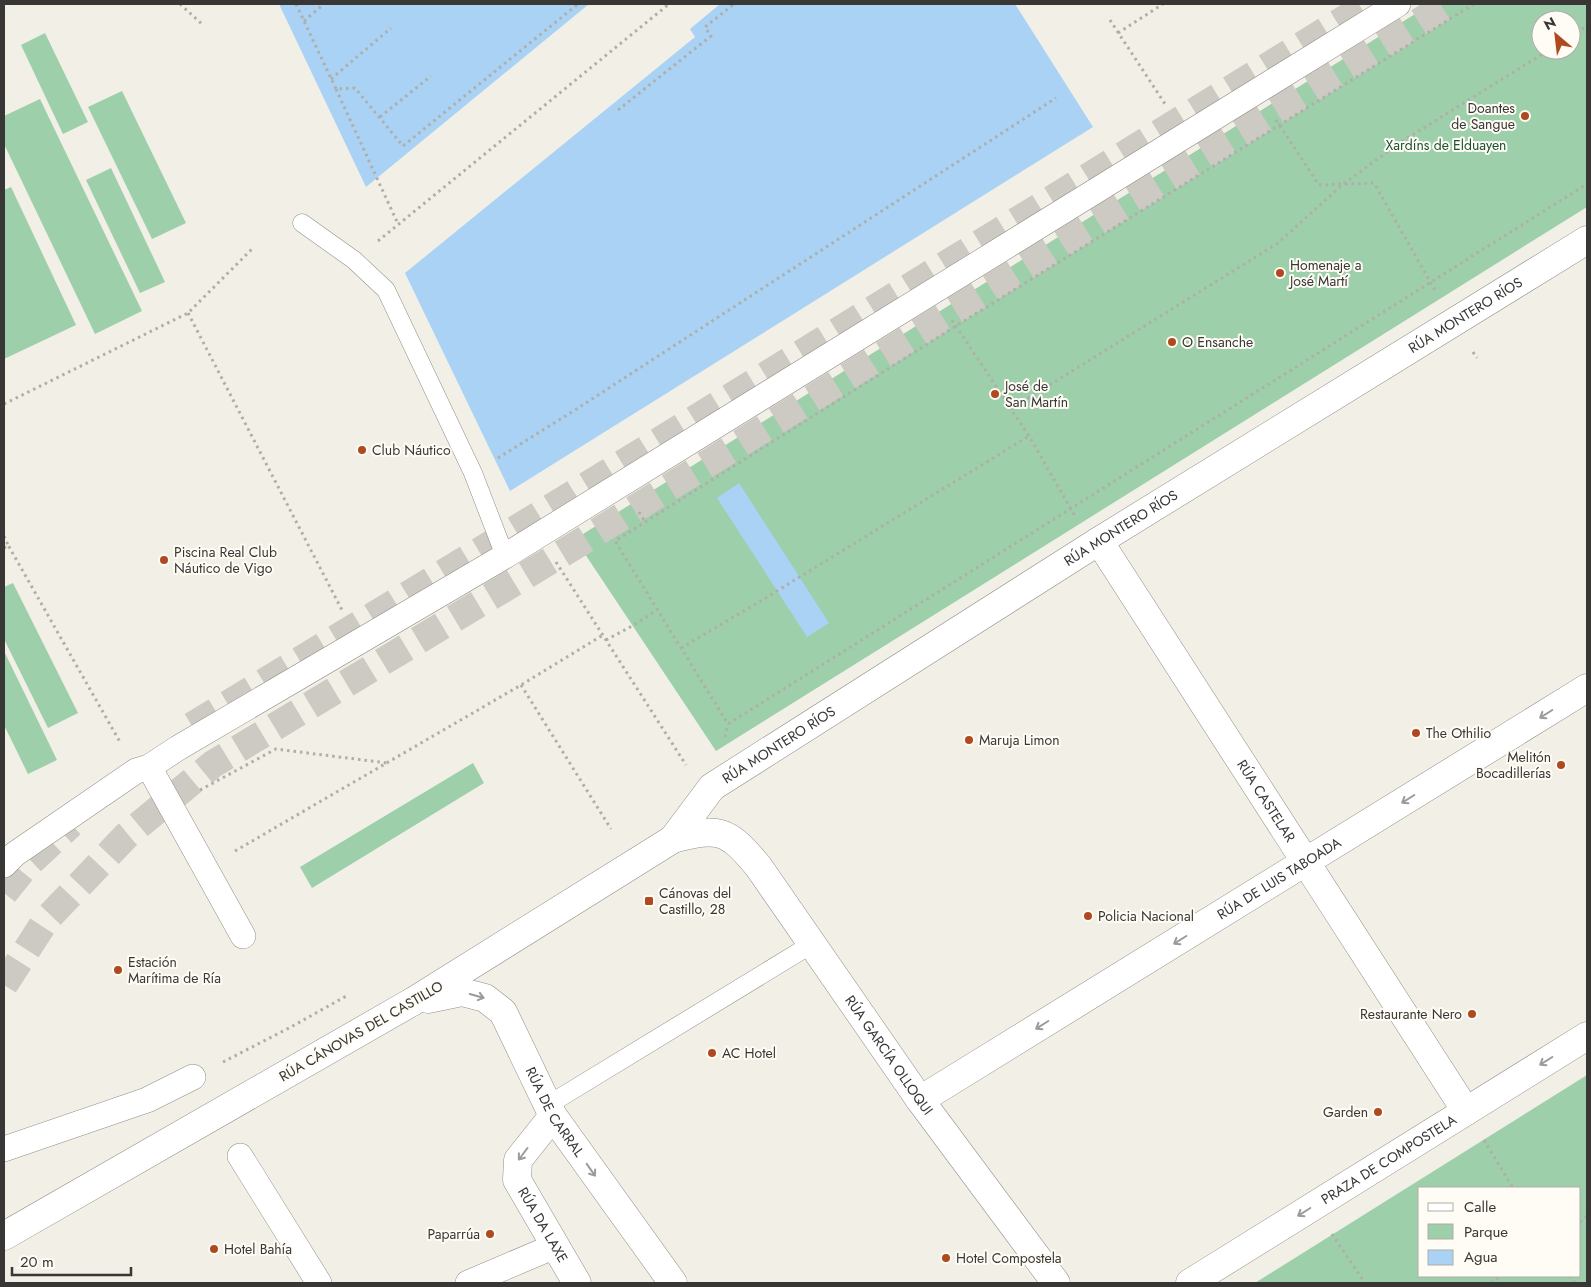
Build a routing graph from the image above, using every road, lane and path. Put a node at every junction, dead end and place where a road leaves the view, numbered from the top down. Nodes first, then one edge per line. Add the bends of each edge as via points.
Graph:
1 (180, 4) edge
2 (296, 4) edge
3 (324, 4) edge
4 (578, 4) edge
5 (669, 4) edge
6 (734, 4) edge
7 (1163, 4) edge
8 (1398, 4) edge
9 (1474, 4) edge
10 (1110, 20) dead end
11 (304, 21) junction
12 (203, 25) dead end
13 (391, 28) dead end
14 (1118, 32) junction
15 (1533, 60) edge
16 (431, 76) dead end
17 (331, 79) junction
18 (336, 89) junction
19 (1056, 98) dead end
20 (618, 110) dead end
21 (1273, 115) dead end
22 (380, 117) junction
23 (1279, 125) junction
24 (1184, 136) junction
25 (1587, 184) edge
26 (1342, 185) junction
27 (302, 224) dead end
28 (398, 224) junction
29 (1587, 240) edge
30 (254, 247) dead end
31 (354, 260) junction
32 (1430, 283) junction
33 (1441, 299) dead end
34 (188, 313) junction
35 (949, 315) dead end
36 (956, 326) junction
37 (4, 404) edge
38 (1011, 409) junction
39 (1029, 436) junction
40 (490, 463) dead end
41 (1070, 508) junction
42 (637, 509) dead end
43 (1076, 516) dead end
44 (645, 522) junction
45 (539, 535) junction
46 (4, 536) edge
47 (1099, 541) junction
48 (8, 545) junction
49 (4, 548) edge
50 (505, 556) junction
51 (658, 610) junction
52 (603, 634) junction
53 (606, 640) junction
54 (358, 642) junction
55 (681, 648) junction
56 (521, 685) junction
57 (1587, 688) edge
58 (387, 763) junction
59 (143, 769) junction
60 (689, 770) dead end
61 (171, 806) junction
62 (611, 829) dead end
63 (718, 832) joint
64 (672, 839) junction
65 (235, 851) dead end
66 (1306, 861) junction
67 (4, 865) edge
68 (243, 936) dead end
69 (812, 944) junction
70 (348, 995) dead end
71 (412, 1002) junction
72 (1587, 1036) edge
73 (193, 1077) joint
74 (920, 1100) junction
75 (551, 1110) junction
76 (1466, 1111) junction
77 (1481, 1135) dead end
78 (4, 1148) edge
79 (240, 1156) dead end
80 (1513, 1187) edge
81 (1330, 1231) dead end
82 (4, 1236) edge
83 (555, 1246) junction
84 (319, 1283) edge
85 (468, 1283) edge
86 (577, 1283) edge
87 (673, 1283) edge
88 (1056, 1283) edge
89 (1190, 1283) edge
90 (1365, 1283) edge

1 - 12 path
2 - 11 path
3 - 11 path
4 - 22 path via 403,146
5 - 28 path
6 - 20 path via 705,27 711,36
7 - 14 path
8 - 24 street
9 - 23 path
10 - 14 path
11 - 17 path
13 - 17 path
14 - 24 path
15 - 26 path via 1401,142
16 - 22 path
17 - 18 path
18 - 22 path via 355,88
18 - 28 path
19 - 40 path
21 - 23 path
23 - 26 path via 1319,185
23 - 36 path
24 - 45 street
25 - 32 path
26 - 32 path via 1374,183
26 - 38 path via 1278,244
27 - 31 lane
28 - 31 path
29 - 47 street, RÚA MONTERO RÍOS
30 - 34 path
31 - 50 lane via 386,290 473,474
32 - 33 path
32 - 41 path
34 - 37 path
34 - 54 path
35 - 36 path
36 - 38 path
36 - 44 path
38 - 39 path
39 - 41 path
39 - 55 path
41 - 43 path
41 - 55 path via 728,724
42 - 44 path
44 - 51 path via 615,541
45 - 50 street
45 - 52 path
46 - 48 path
47 - 64 street, RÚA MONTERO RÍOS via 712,787
47 - 66 street, RÚA CASTELAR
48 - 49 path
48 - 59 path
50 - 54 street
51 - 53 path
51 - 55 path
52 - 53 path
52 - 56 path
53 - 60 path
54 - 59 street
56 - 58 path
56 - 62 path
57 -> 66 street, RÚA DE LUIS TABOADA
58 - 61 path via 276,749
58 - 65 path
59 - 61 street
59 - 67 street via 15,854
61 - 68 street
63 - 64 street, RÚA CÁNOVAS DEL CASTILLO
63 - 69 street, RÚA GARCÍA OLLOQUI via 739,844 758,866
64 - 71 street, RÚA CÁNOVAS DEL CASTILLO
66 -> 74 street, RÚA DE LUIS TABOADA
66 - 76 street, RÚA CASTELAR
69 - 74 street, RÚA GARCÍA OLLOQUI
69 - 75 lane
70 - 73 path
71 -> 75 street, RÚA DE CARRAL via 462,992 485,998 503,1012
71 - 82 street, RÚA CÁNOVAS DEL CASTILLO
72 -> 76 street, PRAZA DE COMPOSTELA
73 - 78 street via 147,1100
74 - 88 street, RÚA GARCÍA OLLOQUI
75 -> 83 street, RÚA DA LAXE via 518,1160 517,1180
75 -> 87 street, RÚA DE CARRAL
76 -> 89 street, PRAZA DE COMPOSTELA
77 - 80 path
79 - 84 street
81 - 90 path
83 - 85 street
83 - 86 street, RÚA DA LAXE

